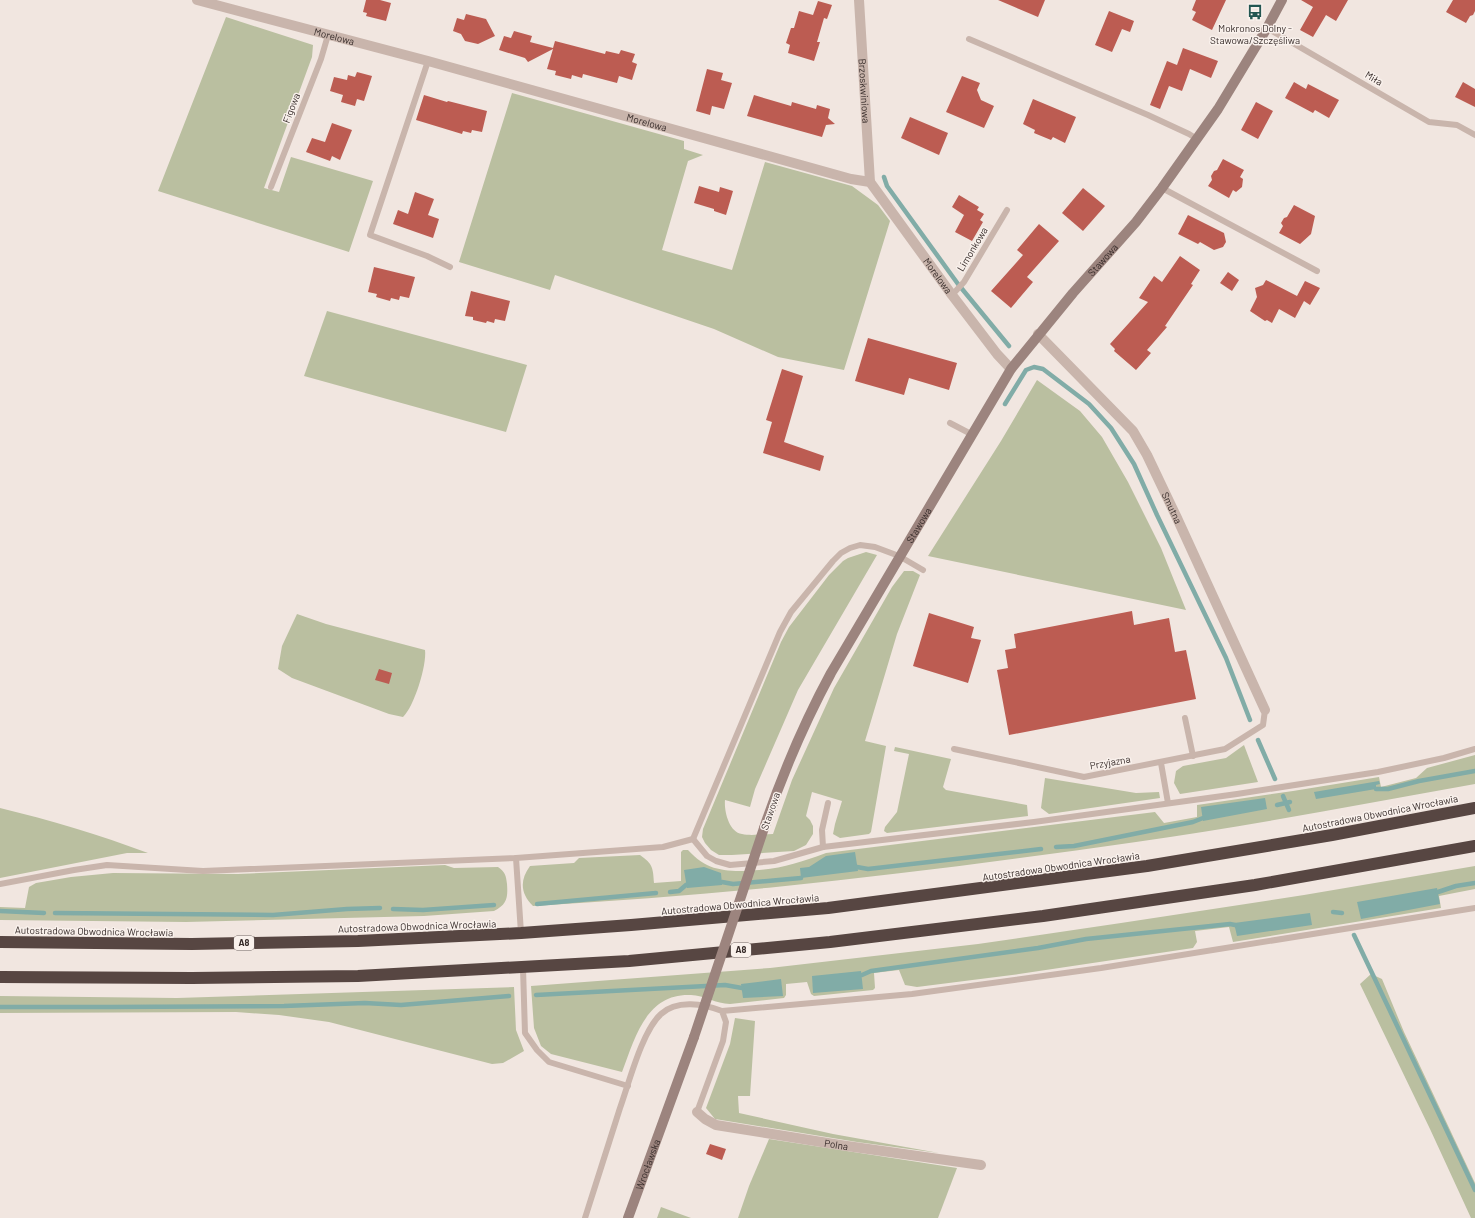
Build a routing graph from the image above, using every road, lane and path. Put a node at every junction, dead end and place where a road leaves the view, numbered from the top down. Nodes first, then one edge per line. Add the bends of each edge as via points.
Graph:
1 (197, 0) edge
2 (859, 0) edge
3 (1282, 0) edge
4 (230, 4) edge
5 (1267, 28) junction
6 (328, 35) junction
7 (970, 39) dead end
8 (428, 61) junction
9 (1475, 135) edge
10 (1197, 139) junction
11 (870, 182) junction
12 (271, 188) dead end
13 (1162, 188) junction
14 (1007, 210) dead end
15 (450, 266) dead end
16 (1316, 271) dead end
17 (954, 293) junction
18 (1038, 334) junction
19 (1011, 369) junction
20 (950, 423) dead end
21 (972, 434) junction
22 (899, 556) junction
23 (923, 570) dead end
24 (1265, 710) joint
25 (1185, 718) dead end
26 (954, 749) dead end
27 (1475, 749) edge
28 (1193, 756) junction
29 (1161, 763) junction
30 (1168, 803) junction
31 (828, 804) dead end
32 (1475, 808) edge
33 (693, 839) junction
34 (1475, 846) edge
35 (823, 847) junction
36 (516, 858) junction
37 (0, 884) edge
38 (1475, 908) edge
39 (521, 933) junction
40 (0, 942) edge
41 (523, 968) junction
42 (0, 977) edge
43 (722, 1011) junction
44 (628, 1086) junction
45 (667, 1111) joint
46 (697, 1112) joint
47 (981, 1165) dead end
48 (584, 1218) edge
49 (628, 1218) edge

1 - 4 street, Morelowa
2 - 11 street, Brzoskwiniowa
3 - 5 street, Stawowa
4 - 6 street, Morelowa
5 - 9 lane, Miła via 1429,122 1457,125
5 - 10 street, Stawowa
6 - 8 street, Morelowa
6 - 12 lane, Figowa
7 - 10 lane via 1148,115
8 - 11 street, Morelowa
8 - 15 lane via 370,234
10 - 13 street, Stawowa
11 - 17 street, Morelowa
13 - 16 lane
13 - 18 street, Stawowa via 1136,222
14 - 17 lane, Limonkowa via 964,282
17 - 19 street, Morelowa via 997,354
18 - 19 street, Stawowa
18 - 24 street, Smutna via 1133,431 1177,518
19 - 21 street, Stawowa
20 - 21 lane
21 - 22 street, Stawowa
22 - 23 lane
22 - 33 lane via 868,545 850,548 833,561 791,612 780,632
22 - 45 street, Stawowa, bridge via 815,702 786,768
24 - 28 lane, Przyjazna via 1263,725 1225,749
25 - 28 lane
26 - 29 lane, Przyjazna via 1084,777
27 - 30 lane via 1378,772
28 - 29 lane, Przyjazna
29 - 30 lane
30 - 35 lane
31 - 35 lane via 822,830
32 - 39 highway, Autostradowa Obwodnica Wrocławia / A8 via 1251,849 1040,881 828,908
33 - 35 lane via 707,856 730,865 774,861
33 - 36 lane via 663,847
34 - 41 highway, A8 via 1255,885 1043,916 830,942
36 - 37 lane via 203,871 107,866
36 - 39 lane
38 - 43 lane via 1102,968 912,994
39 - 40 highway, Autostradowa Obwodnica Wrocławia / A8 via 358,941 192,944
41 - 42 highway, A8 via 358,976
41 - 44 lane via 525,1033 537,1050 549,1062
43 - 44 lane via 696,1004 680,1005 662,1013 647,1033
43 - 46 lane via 726,1022 723,1041
44 - 48 lane
45 - 49 street, Wrocławska
46 - 47 street, Polna via 716,1125

